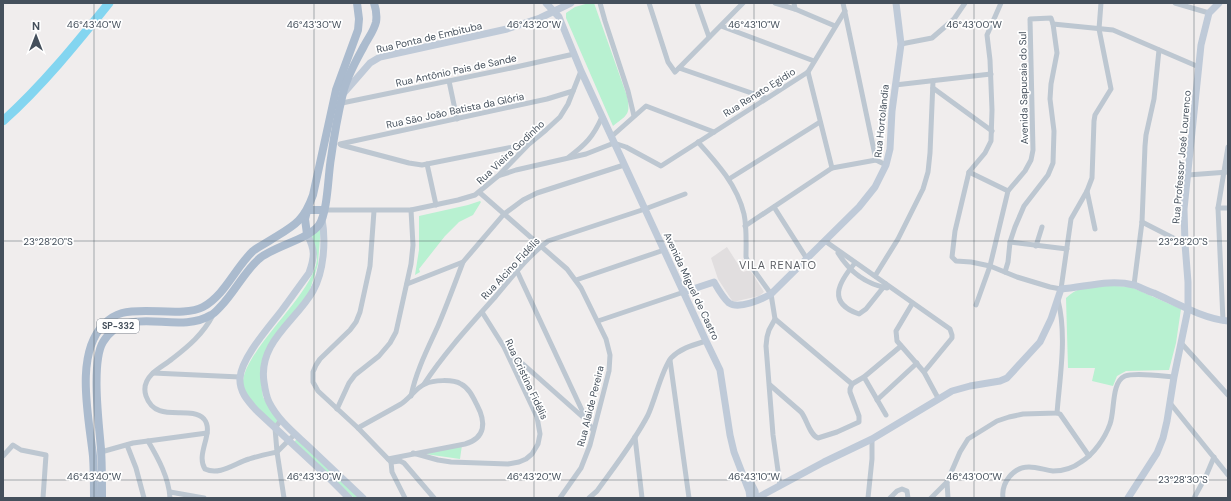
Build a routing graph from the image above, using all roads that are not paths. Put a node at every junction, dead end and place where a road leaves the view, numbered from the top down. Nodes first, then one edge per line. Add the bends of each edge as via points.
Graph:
1 (357, 3) edge
2 (374, 3) edge
3 (546, 3) edge
4 (569, 3) edge
5 (600, 3) edge
6 (649, 3) edge
7 (697, 3) edge
8 (743, 3) edge
9 (775, 3) edge
10 (794, 3) edge
11 (843, 3) edge
12 (896, 3) edge
13 (965, 3) edge
14 (1001, 3) edge
15 (1101, 3) edge
16 (1175, 3) edge
17 (1218, 3) edge
18 (795, 9) junction
19 (845, 12) junction
20 (1210, 13) junction
21 (556, 14) junction
22 (359, 19) junction
23 (376, 22) junction
24 (1053, 24) junction
25 (721, 26) junction
26 (835, 26) junction
27 (1099, 29) junction
28 (709, 37) junction
29 (901, 44) junction
30 (1159, 50) junction
31 (574, 54) junction
32 (814, 61) junction
33 (1199, 67) junction
34 (677, 70) junction
35 (581, 71) junction
36 (808, 72) junction
37 (991, 74) junction
38 (449, 81) junction
39 (933, 81) junction
40 (895, 85) junction
41 (933, 88) junction
42 (573, 92) junction
43 (342, 98) junction
44 (766, 98) junction
45 (634, 116) junction
46 (602, 117) junction
47 (457, 119) junction
48 (820, 122) junction
49 (992, 131) junction
50 (714, 132) junction
51 (613, 140) junction
52 (698, 142) junction
53 (337, 144) junction
54 (529, 144) junction
55 (1228, 147) edge
56 (568, 158) junction
57 (876, 160) junction
58 (427, 164) junction
59 (624, 165) junction
60 (886, 165) junction
61 (832, 168) junction
62 (969, 172) junction
63 (1226, 173) edge
64 (1188, 175) junction
65 (498, 176) junction
66 (729, 179) junction
67 (1008, 191) junction
68 (1087, 191) junction
69 (479, 192) junction
70 (685, 194) dead end
71 (436, 205) junction
72 (774, 207) junction
73 (1218, 208) junction
74 (1228, 208) edge
75 (645, 209) junction
76 (308, 210) junction
77 (324, 210) junction
78 (411, 210) junction
79 (374, 211) junction
80 (504, 214) junction
81 (322, 219) junction
82 (1142, 222) junction
83 (745, 226) junction
84 (1042, 227) dead end
85 (1095, 229) dead end
86 (307, 234) junction
87 (825, 241) junction
88 (1010, 242) junction
89 (1184, 244) junction
90 (541, 246) junction
91 (1036, 246) junction
92 (1067, 249) junction
93 (664, 250) junction
94 (837, 250) junction
95 (314, 256) junction
96 (322, 257) junction
97 (807, 258) junction
98 (463, 262) junction
99 (855, 263) junction
100 (990, 266) junction
101 (850, 268) junction
102 (517, 271) junction
103 (1005, 272) junction
104 (875, 276) junction
105 (576, 280) junction
106 (407, 284) junction
107 (1134, 285) junction
108 (885, 286) junction
109 (1061, 289) junction
110 (684, 292) junction
111 (771, 294) junction
112 (1058, 300) junction
113 (912, 304) junction
114 (976, 306) dead end
115 (1188, 309) junction
116 (482, 312) junction
117 (213, 315) junction
118 (775, 319) junction
119 (598, 321) junction
120 (1226, 321) edge
121 (706, 341) junction
122 (1182, 344) junction
123 (901, 346) junction
124 (504, 347) junction
125 (670, 360) junction
126 (917, 363) junction
127 (924, 372) junction
128 (153, 373) junction
129 (1174, 376) junction
130 (240, 377) junction
131 (864, 377) junction
132 (424, 384) junction
133 (852, 384) junction
134 (770, 385) junction
135 (1228, 394) edge
136 (412, 396) junction
137 (938, 398) junction
138 (877, 400) junction
139 (1170, 402) junction
140 (337, 409) junction
141 (1057, 413) junction
142 (886, 415) dead end
143 (281, 420) junction
144 (587, 422) junction
145 (275, 428) junction
146 (358, 428) junction
147 (593, 430) junction
148 (207, 433) junction
149 (295, 434) junction
150 (635, 437) junction
151 (872, 439) junction
152 (289, 440) junction
153 (148, 441) junction
154 (127, 445) junction
155 (101, 452) junction
156 (277, 452) junction
157 (413, 454) junction
158 (3, 456) edge
159 (1089, 456) junction
160 (1214, 457) junction
161 (390, 460) junction
162 (742, 470) junction
163 (1228, 475) edge
164 (947, 482) junction
165 (780, 485) junction
166 (597, 491) junction
167 (170, 492) junction
168 (767, 497) edge
169 (43, 498) edge
170 (94, 498) edge
171 (102, 498) edge
172 (144, 498) edge
173 (170, 498) edge
174 (204, 498) edge
175 (284, 498) edge
176 (349, 498) edge
177 (363, 498) edge
178 (405, 498) edge
179 (434, 498) edge
180 (560, 498) edge
181 (589, 498) edge
182 (598, 498) edge
183 (642, 498) edge
184 (689, 498) edge
185 (750, 498) edge
186 (757, 498) edge
187 (868, 498) edge
188 (890, 498) edge
189 (908, 498) edge
190 (930, 498) edge
191 (948, 498) edge
192 (1003, 498) edge
193 (1128, 498) edge
194 (1194, 498) edge

1 - 22 main road, SP-332
2 - 23 main road
3 - 21 street, Avenida Miguel de Castro
4 - 21 street, Rua Ponta de Embituba
5 - 45 street
6 - 34 street via 668,62
7 - 28 street
8 - 25 street
9 - 18 street
10 - 18 street
11 - 19 street
12 - 29 street, Rua Hortolãndia
13 - 29 street via 954,19 932,38
14 - 37 street via 987,35
15 - 27 street
16 - 20 street
17 - 20 street, Rua Professor José Lourenco
18 - 26 street
19 - 26 street, Rua Renato Egidio
19 - 57 street
20 - 33 street, Rua Professor José Lourenco via 1204,32
21 - 31 street, Avenida Miguel de Castro
21 - 43 street, Rua Ponta de Embituba via 507,29 380,57 370,63
22 - 23 main road via 366,23
22 - 76 main road, SP-332 via 358,30 336,90
23 - 43 main road via 351,69
24 - 27 street
24 - 67 street, Avenida Sapucaia do Sul via 1051,18 1030,19 1033,150 1025,171
24 - 88 street via 1057,53 1050,99 1054,131 1053,162 1048,175 1024,206
25 - 28 street
25 - 32 street
26 - 32 street, Rua Renato Egidio
27 - 30 street via 1113,30
27 - 68 street via 1111,89 1095,115 1092,174
28 - 34 street
29 - 40 street, Rua Hortolãndia
30 - 33 street
30 - 82 street via 1154,99 1146,135
31 - 35 street, Avenida Miguel de Castro
31 - 38 street, Rua Antônio Pais de Sande
32 - 36 street, Rua Renato Egidio
33 - 64 street, Rua Professor José Lourenco
34 - 44 street
35 - 42 street, Rua Vieira Godinho
35 - 46 street, Avenida Miguel de Castro
36 - 44 street, Rua Renato Egidio
36 - 48 street
37 - 39 street
37 - 49 street
38 - 43 street, Rua Antônio Pais de Sande
38 - 47 street
39 - 40 street
39 - 41 street
40 - 60 street, Rua Hortolãndia via 890,149
41 - 49 street
41 - 104 street via 930,153 923,190 898,239
42 - 47 street, Rua São João Batista da Glória
42 - 54 street, Rua Vieira Godinho via 560,117
43 - 53 main road
44 - 50 street, Rua Renato Egidio
45 - 50 street via 646,106
45 - 51 street
46 - 51 street, Avenida Miguel de Castro
46 - 56 street via 589,140
47 - 53 street, Rua São João Batista da Glória
48 - 61 street
48 - 66 street
49 - 62 street via 989,148
50 - 52 street, Rua Renato Egidio
51 - 52 street, Rua Renato Egidio via 661,166
51 - 56 street via 586,154
51 - 59 street, Avenida Miguel de Castro
52 - 66 street
53 - 58 street via 409,163
53 - 77 main road via 331,158
54 - 58 street
54 - 65 street, Rua Vieira Godinho
55 - 63 street
56 - 65 street
57 - 60 street
57 - 61 street
58 - 71 street
59 - 75 street, Avenida Miguel de Castro
59 - 80 street via 537,193
60 - 87 street, Rua Hortolãndia via 865,200
61 - 72 street
62 - 67 street
62 - 100 street via 955,231 952,257 956,261
63 - 64 street
63 - 73 street
64 - 89 street, Rua Professor José Lourenco via 1184,209
65 - 69 street, Rua Vieira Godinho
66 - 83 street via 742,209
67 - 100 street, Avenida Sapucaia do Sul
68 - 85 street
68 - 92 street via 1071,218
69 - 71 street, Rua Vieira Godinho
69 - 80 street, Rua Alaide Pereira
70 - 75 street, Rua Alcino Fidélis
71 - 78 street, Rua Vieira Godinho
72 - 83 street
72 - 97 street
73 - 74 street
73 - 120 street
75 - 90 street, Rua Alcino Fidélis via 553,238
75 - 93 street, Avenida Miguel de Castro
76 - 77 main road
76 - 86 main road via 305,219
76 - 170 main road, SP-332 via 296,224 254,250 212,300 201,308 122,313 115,315 100,328 93,340 85,381
77 - 79 street, Rua Vieira Godinho
77 - 81 main road
78 - 79 street, Rua Vieira Godinho
78 - 106 street via 413,246
79 - 140 street via 371,259 360,312 350,330 320,359 313,372 318,391
80 - 90 street, Rua Alaide Pereira
80 - 98 street
81 - 86 main road, SP-332 via 317,227
81 - 96 street
82 - 89 street
82 - 107 street
83 - 111 street via 746,257
84 - 91 street
86 - 95 street
86 - 117 main road, SP-332 via 260,258
87 - 94 street
87 - 97 street, Rua Hortolãndia
88 - 91 street
88 - 103 street
89 - 115 street, Rua Professor José Lourenco
90 - 102 street, Rua Alcino Fidélis
90 - 105 street, Rua Alaide Pereira
91 - 92 street
92 - 109 street
93 - 105 street
93 - 110 street, Avenida Miguel de Castro
94 - 99 street
94 - 101 street
95 - 96 street
95 - 130 street via 309,272 254,347
96 - 143 street via 319,277 313,290 272,342 264,365 265,390 269,402
97 - 111 street, Rua Hortolãndia
98 - 106 street
98 - 136 street via 418,371
99 - 101 street
99 - 104 street
100 - 103 street
100 - 114 street, Avenida Sapucaia do Sul
101 - 108 street via 866,280
101 - 108 street via 839,288 839,298 842,306 851,312 859,314 866,309
102 - 116 street, Rua Alcino Fidélis
102 - 144 street
103 - 109 street
104 - 108 street
105 - 119 street, Rua Alaide Pereira
106 - 140 street via 396,332 390,343 379,356 354,376
107 - 109 street via 1112,282
107 - 115 street
108 - 113 street
109 - 112 street
110 - 111 street via 714,282 728,301 735,305 754,302
110 - 119 street
110 - 121 street, Avenida Miguel de Castro
111 - 118 street
112 - 137 street via 1040,342 1007,378 960,388
112 - 141 street via 1062,340
113 - 123 street via 896,331 897,341
113 - 127 street via 950,329 952,335
115 - 120 street
115 - 122 street, Rua Professor José Lourenco
116 - 124 street, Rua Cristina Fidélis
116 - 132 street, Rua Alcino Fidélis
117 - 128 street via 207,327 191,345
117 - 155 main road, SP-332 via 186,322 134,321 117,327 110,333 98,354 97,388
118 - 133 street
118 - 134 street via 767,337
119 - 147 street, Rua Alaide Pereira via 606,339 610,362
121 - 125 street via 686,347
121 - 162 street, Avenida Miguel de Castro via 720,370 730,435
122 - 129 street, Rua Professor José Lourenco
122 - 135 street
123 - 126 street
123 - 131 street
124 - 144 street
124 - 157 street, Rua Cristina Fidélis via 538,421 540,434 532,454 519,462 508,464 451,462
125 - 150 street
125 - 184 street
126 - 127 street
126 - 138 street
127 - 137 street
128 - 130 street
128 - 148 street via 145,384 145,393 151,405 158,410 197,415 204,419
129 - 139 street, Rua Professor José Lourenco
129 - 159 street via 1129,375 1121,379 1116,390 1111,423
130 - 145 street via 245,397
131 - 133 street
131 - 138 street
132 - 136 street, Rua Alcino Fidélis
132 - 157 street via 444,380 460,383 474,397 483,424 480,434 471,442
133 - 134 street via 850,392 859,422 818,438 812,434 801,412
134 - 165 street
136 - 146 street, Rua Alcino Fidélis
137 - 151 street
138 - 142 street
139 - 160 street
139 - 193 street, Rua Professor José Lourenco via 1163,438
140 - 146 street
141 - 159 street
141 - 164 street via 1016,415 987,427 964,444
143 - 145 street
143 - 149 street
144 - 147 street
145 - 152 street
145 - 156 street
146 - 161 street
147 - 180 street, Rua Alaide Pereira via 581,468
148 - 153 street
148 - 156 street via 202,460 205,469 210,472 217,472 256,456
149 - 152 street
149 - 177 street
150 - 166 street
150 - 183 street
151 - 165 street
151 - 187 street
152 - 156 street
152 - 176 street
153 - 154 street
153 - 167 street via 158,458
154 - 155 street
154 - 172 street
155 - 171 main road, SP-332
156 - 175 street
157 - 161 street
158 - 169 street via 13,445 21,450 46,455
159 - 192 street via 1078,464 1062,470 1029,467 1019,470 1013,473 1003,487
160 - 163 street
160 - 194 street
161 - 178 street via 392,472
161 - 179 street via 404,463
162 - 185 street, Avenida Miguel de Castro
162 - 186 street, Avenida Miguel de Castro via 747,475
164 - 190 street
164 - 191 street
165 - 168 street
165 - 186 street
166 - 181 street
166 - 182 street
167 - 173 street
167 - 174 street
188 - 189 street via 902,489 907,491

